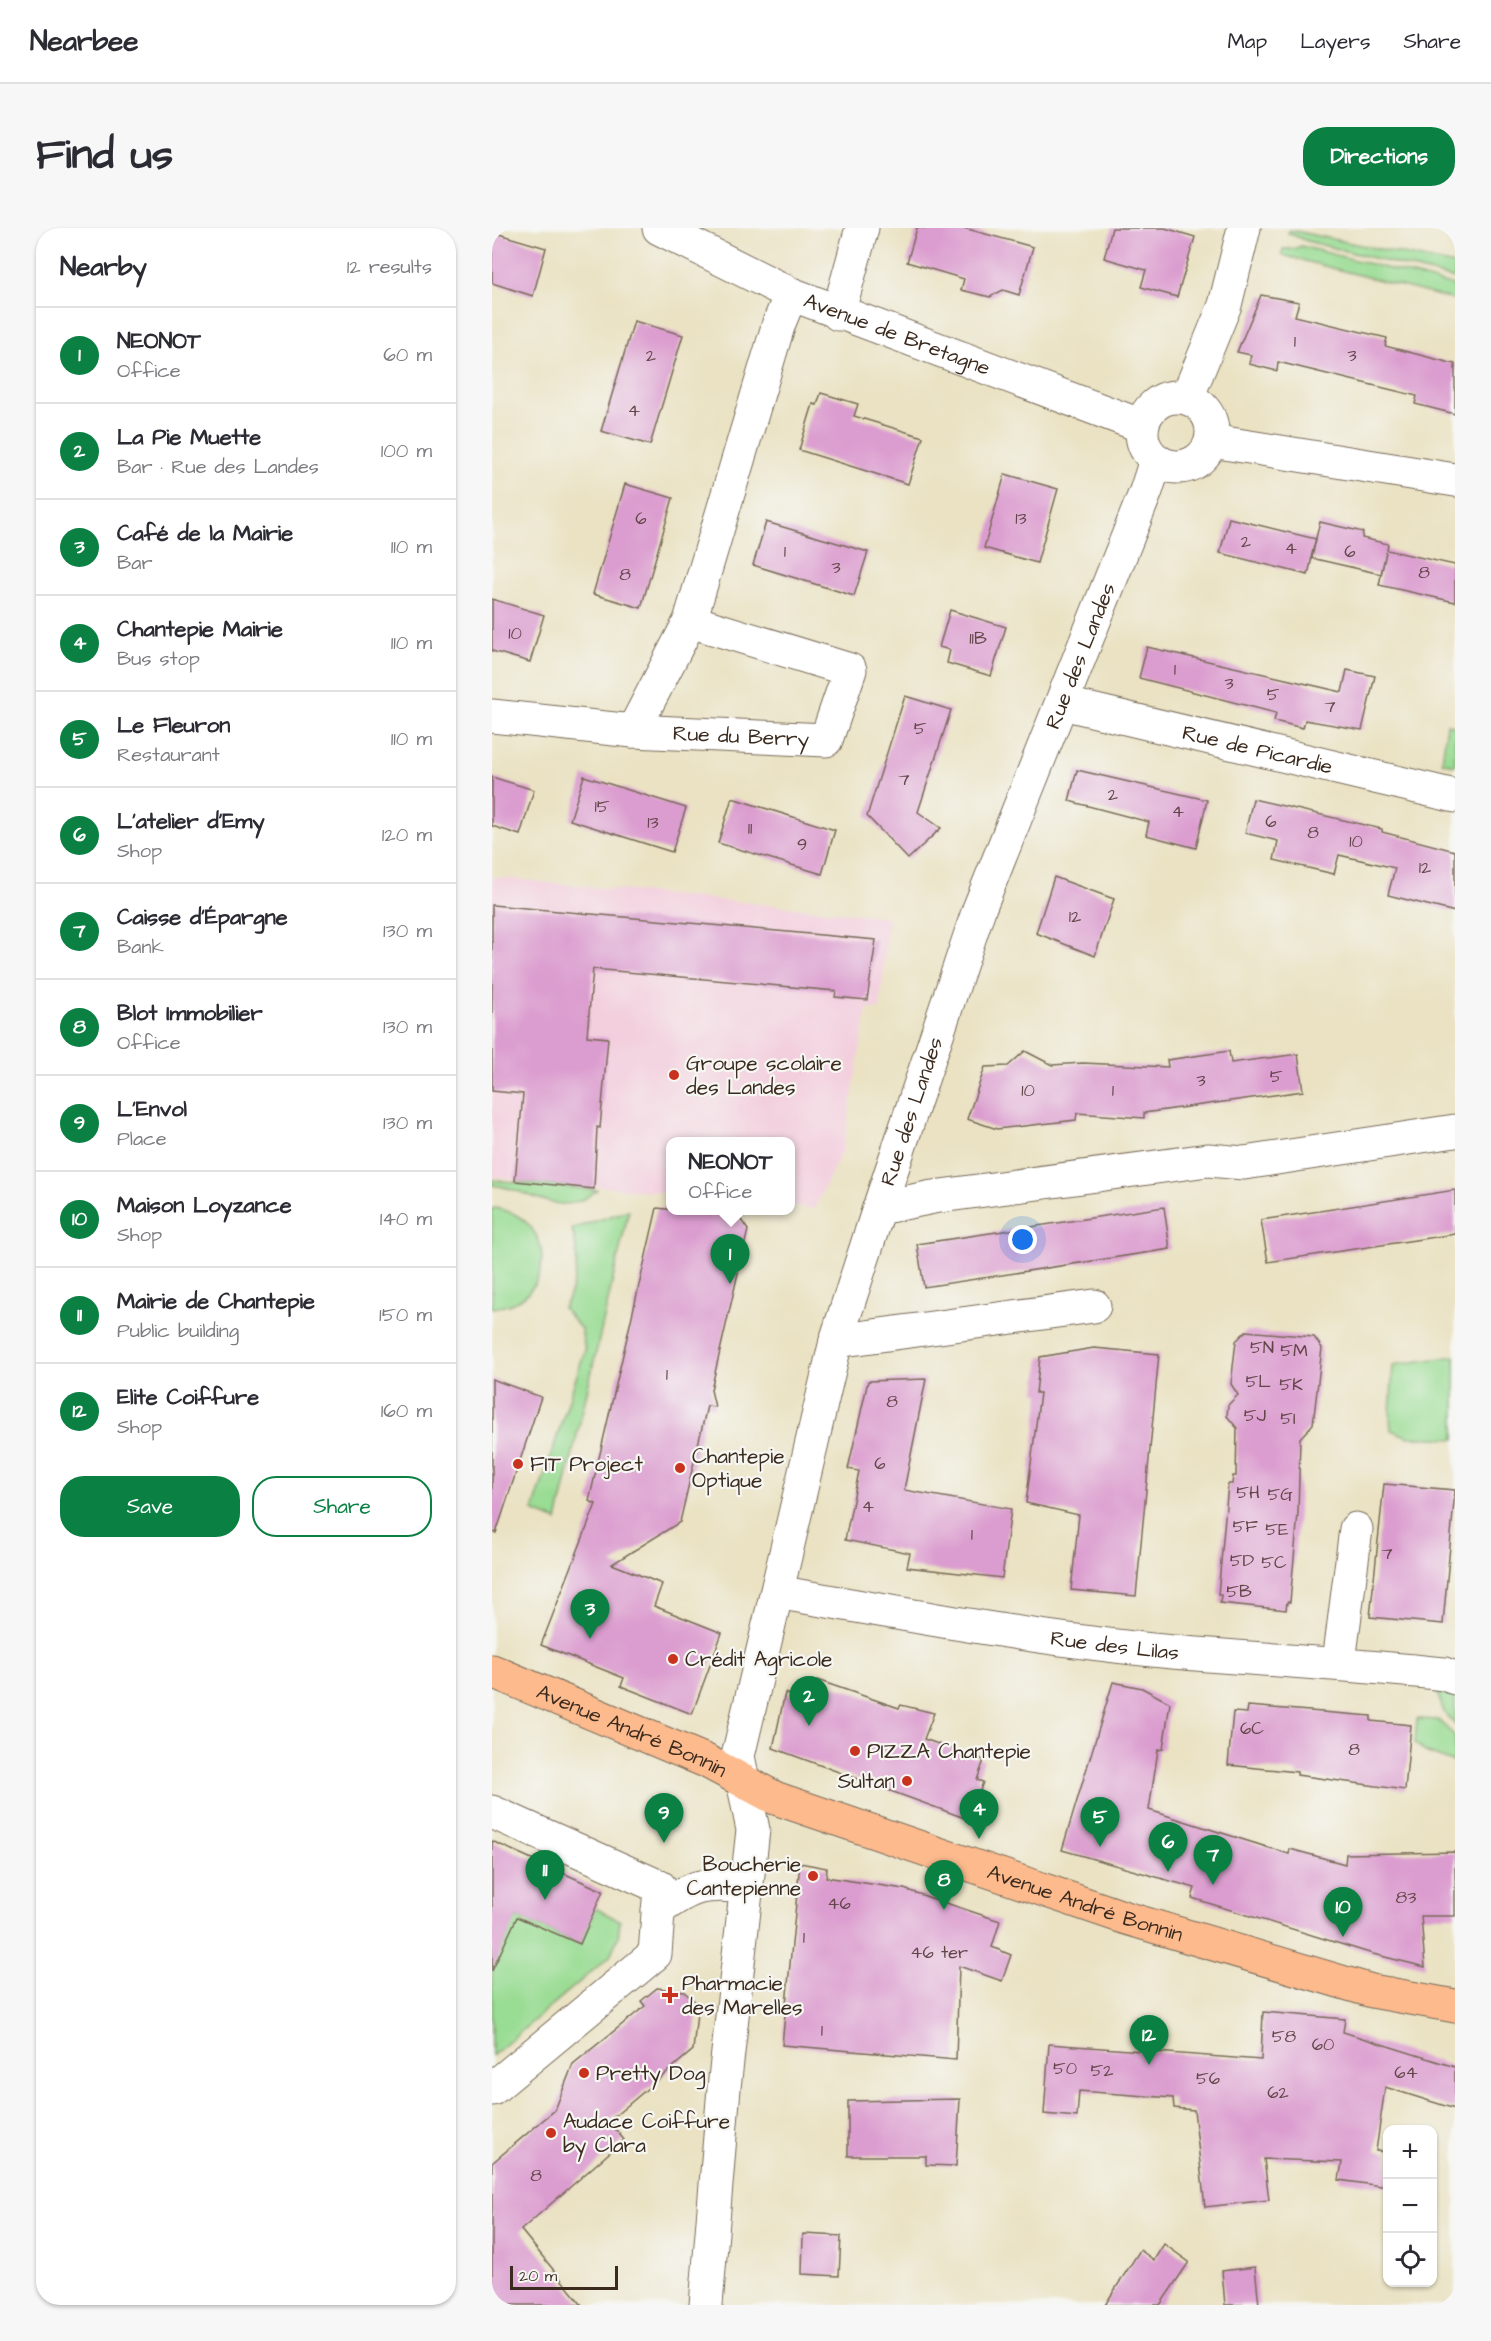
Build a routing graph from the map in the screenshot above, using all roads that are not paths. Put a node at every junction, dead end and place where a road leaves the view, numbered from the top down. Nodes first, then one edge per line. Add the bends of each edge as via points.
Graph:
1 (659, 228) edge
2 (862, 228) edge
3 (1244, 228) edge
4 (790, 294) junction
5 (838, 314) junction
6 (1187, 398) junction
7 (1142, 426) junction
8 (1212, 441) junction
9 (1156, 460) junction
10 (1455, 480) edge
11 (690, 621) junction
12 (1062, 702) junction
13 (492, 716) edge
14 (633, 731) junction
15 (1455, 796) edge
16 (1455, 1131) edge
17 (879, 1208) junction
18 (1094, 1306) dead end
19 (836, 1341) junction
20 (1356, 1529) dead end
21 (777, 1592) junction
22 (1339, 1662) junction
23 (492, 1671) edge
24 (1455, 1678) edge
25 (743, 1783) junction
26 (492, 1812) edge
27 (747, 1887) junction
28 (658, 1910) junction
29 (1455, 2006) edge
30 (492, 2089) edge
31 (706, 2305) edge

1 - 4 street, Avenue de Bretagne
2 - 5 street
3 - 6 street via 1226,305
4 - 5 street, Avenue de Bretagne
4 - 11 street, Rue du Berry
5 - 7 street, Avenue de Bretagne
6 - 7 street via 1175,396 1156,404
6 - 8 street via 1206,412
7 - 9 street via 1146,448
8 - 9 street via 1194,464 1166,466
8 - 10 street
9 - 12 street, Rue des Landes
11 - 14 street, Rue du Berry
11 - 14 street, Rue du Berry via 850,670 826,740
12 - 15 street, Rue de Picardie
12 - 17 street, Rue des Landes via 979,909
13 - 14 street, Rue du Berry
16 - 17 street via 1244,1163 1208,1161 933,1197
17 - 19 street, Rue des Landes
18 - 19 street
19 - 21 street, Rue des Landes
20 - 22 street
21 - 22 street, Rue des Lilas via 1161,1650
21 - 25 street, Rue des Landes via 738,1756
22 - 24 street, Rue des Lilas
23 - 25 main road, Avenue André Bonnin via 706,1761
25 - 27 street, Rue des Landes via 753,1830
25 - 29 main road, Avenue André Bonnin via 775,1798 1126,1918 1372,1991
26 - 28 street via 660,1887
27 - 28 street via 705,1884
27 - 31 street, Rue des Landes via 724,2088
28 - 30 street via 655,1954

